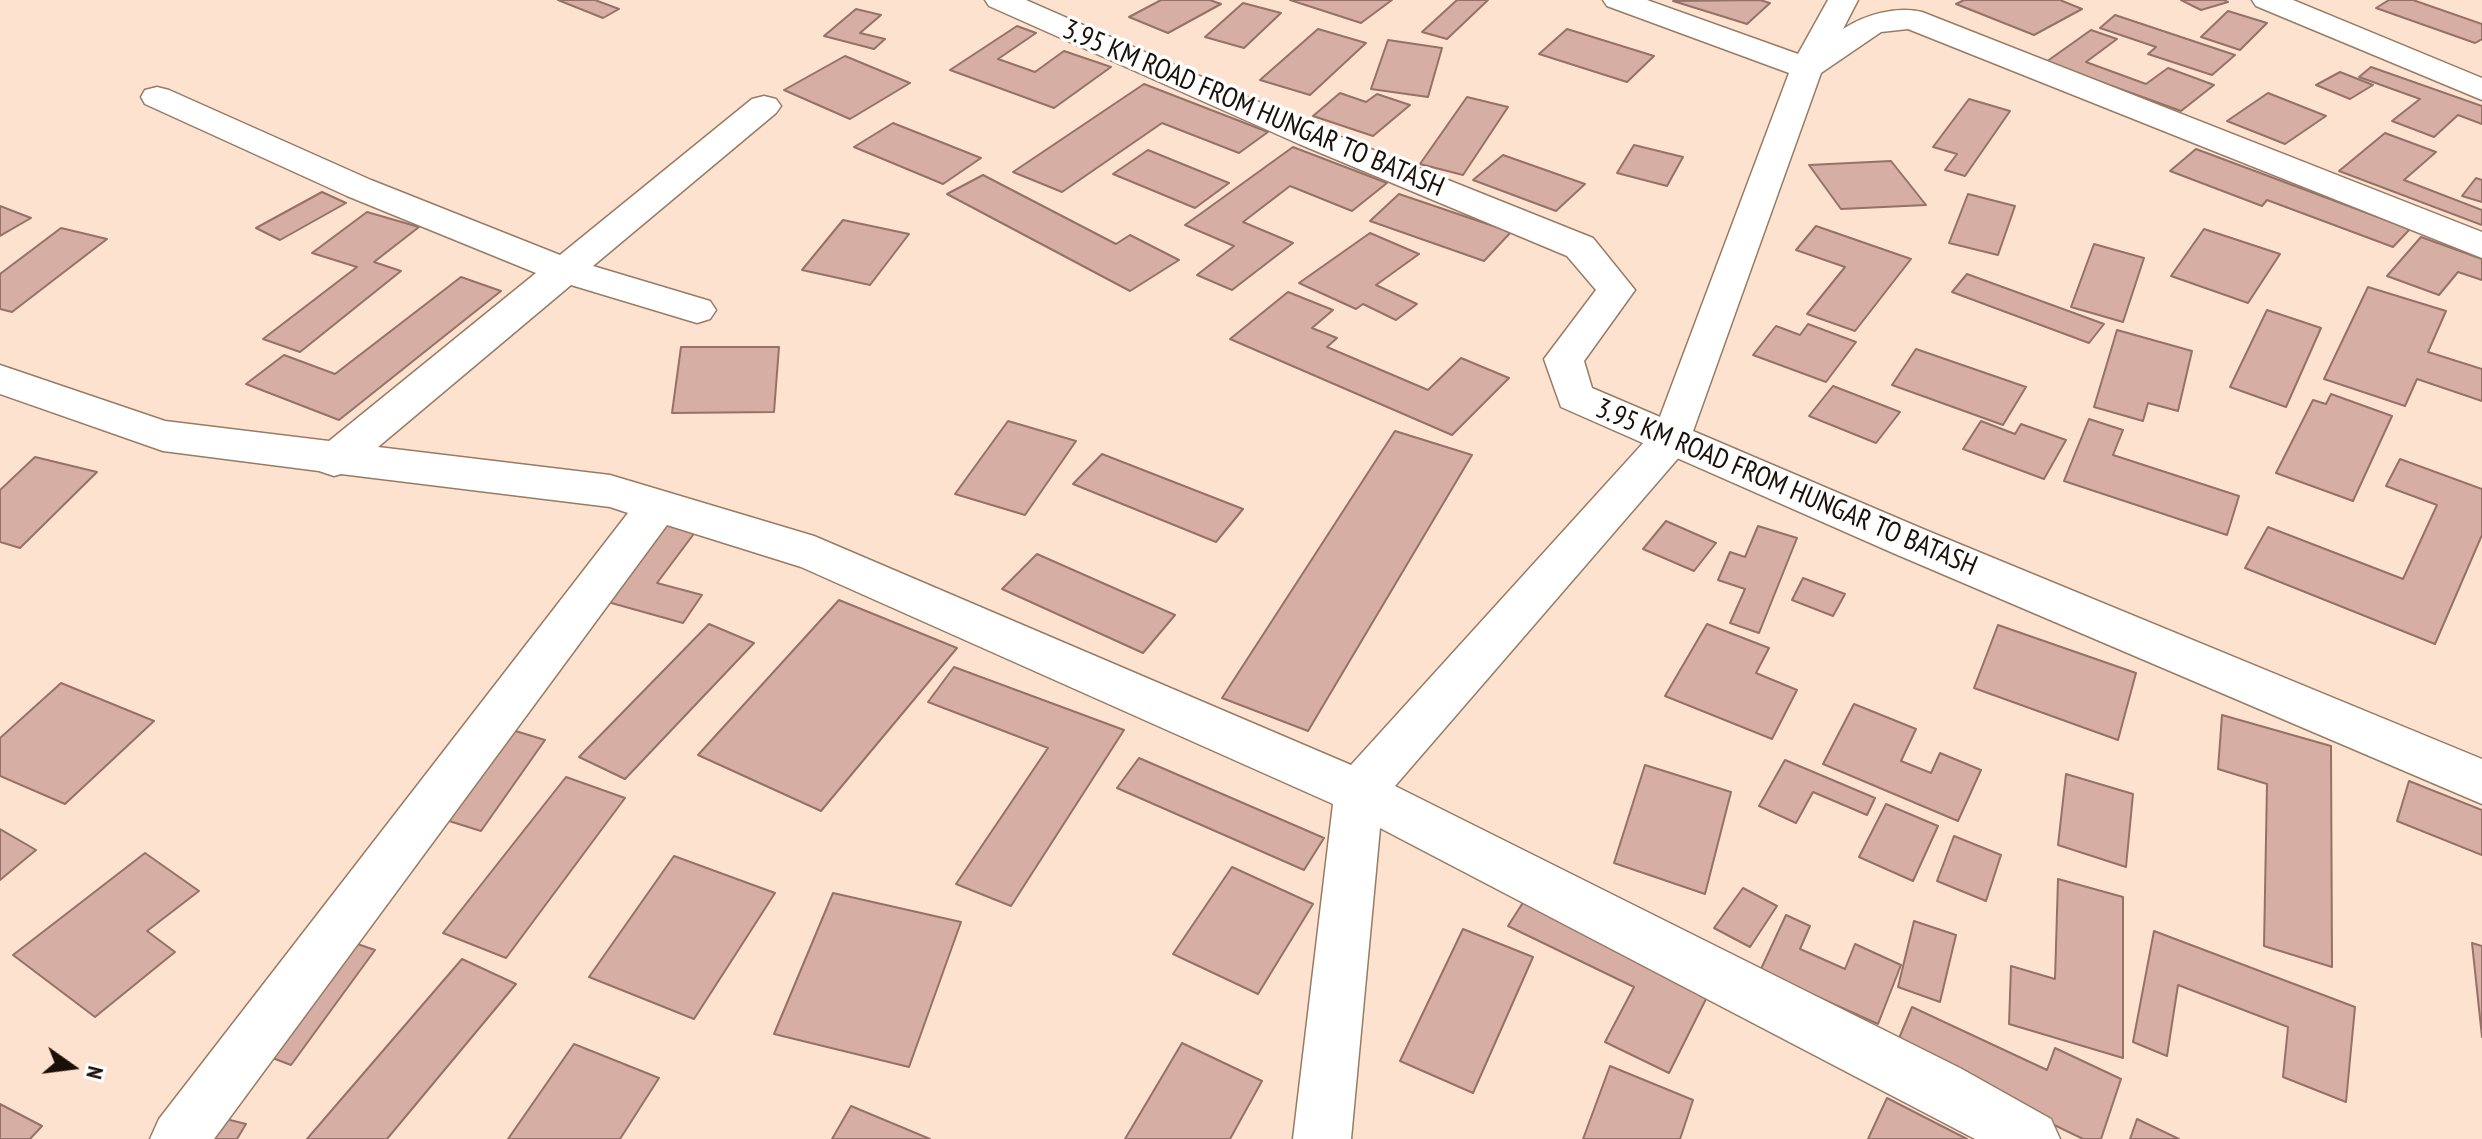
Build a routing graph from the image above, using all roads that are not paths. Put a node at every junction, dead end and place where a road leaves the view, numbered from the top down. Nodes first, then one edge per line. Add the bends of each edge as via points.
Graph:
1 (1000, 0) edge
2 (1618, 0) edge
3 (1843, 0) edge
4 (1944, 0) edge
5 (2267, 0) edge
6 (1911, 19) junction
7 (1807, 68) junction
8 (2482, 90) edge
9 (157, 97) dead end
10 (764, 106) dead end
11 (2482, 246) edge
12 (563, 270) junction
13 (697, 310) dead end
14 (0, 379) edge
15 (1673, 437) junction
16 (334, 460) junction
17 (657, 506) junction
18 (2482, 782) edge
19 (1359, 792) junction
20 (179, 1139) edge
21 (1322, 1139) edge
22 (2031, 1139) edge

1 - 15 street, 3.95 KM ROAD FROM HUNGAR TO BATASH via 1311,137 1580,247 1616,290 1564,359 1575,397
2 - 7 street
3 - 7 street
4 - 6 street
5 - 8 street
6 - 7 street via 1872,24
6 - 11 street
7 - 15 street
9 - 12 street via 359,188
10 - 12 street
12 - 13 street
12 - 16 street
14 - 16 street via 163,436
15 - 18 street, 3.95 KM ROAD FROM HUNGAR TO BATASH
15 - 19 street
16 - 17 street via 610,491
17 - 19 street via 814,554
17 - 20 street
19 - 21 street
19 - 22 street

